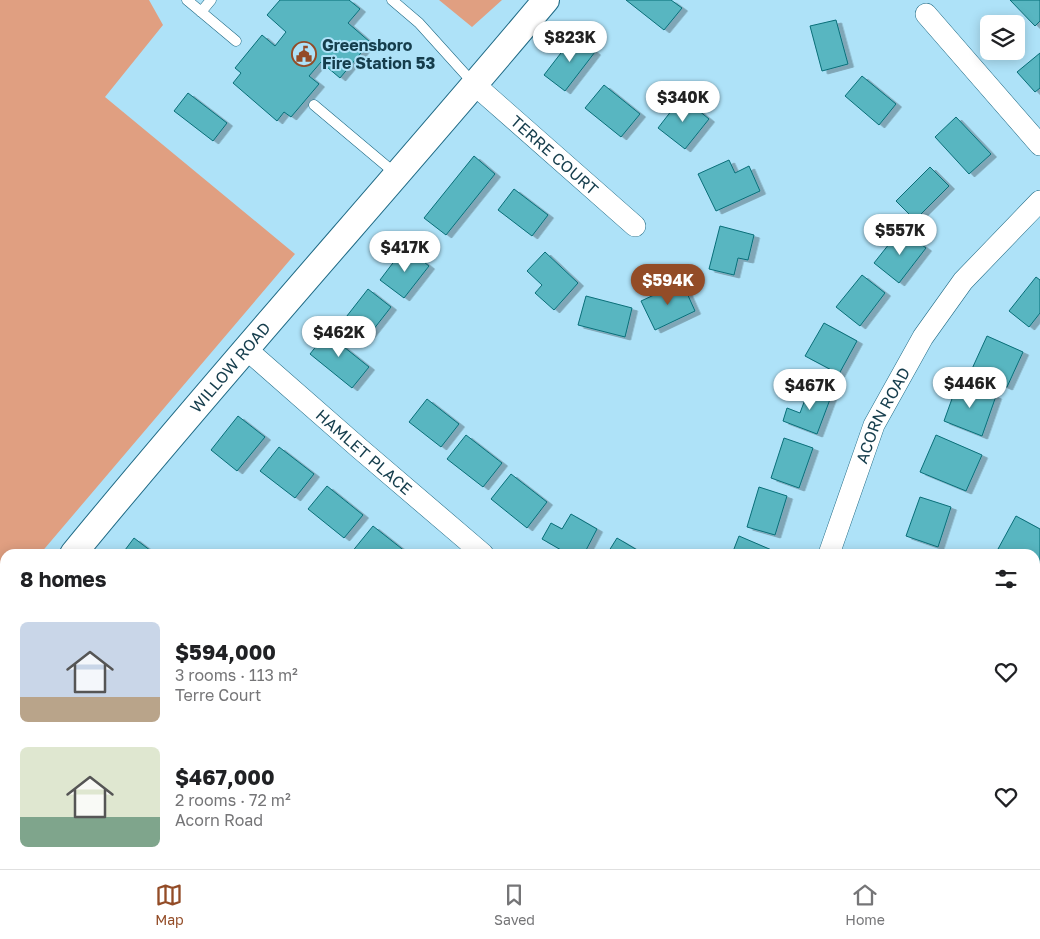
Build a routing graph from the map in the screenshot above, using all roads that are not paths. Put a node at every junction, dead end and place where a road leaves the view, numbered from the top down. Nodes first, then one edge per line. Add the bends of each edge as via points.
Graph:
1 (187, 0) edge
2 (211, 0) edge
3 (392, 0) edge
4 (546, 0) edge
5 (201, 12) junction
6 (926, 14) dead end
7 (236, 41) dead end
8 (475, 85) junction
9 (314, 105) dead end
10 (1040, 144) edge
11 (396, 174) junction
12 (1040, 201) edge
13 (635, 226) dead end
14 (245, 348) junction
15 (77, 549) edge
16 (477, 549) edge
17 (831, 549) edge

1 - 5 lane
2 - 5 lane
3 - 8 lane via 419,23
4 - 8 street, WILLOW ROAD
5 - 7 lane
6 - 10 street
8 - 11 street, WILLOW ROAD
8 - 13 street, TERRE COURT
9 - 11 lane
11 - 14 street, WILLOW ROAD
12 - 17 street, ACORN ROAD via 963,280 923,337 874,425
14 - 15 street, WILLOW ROAD
14 - 16 street, HAMLET PLACE

